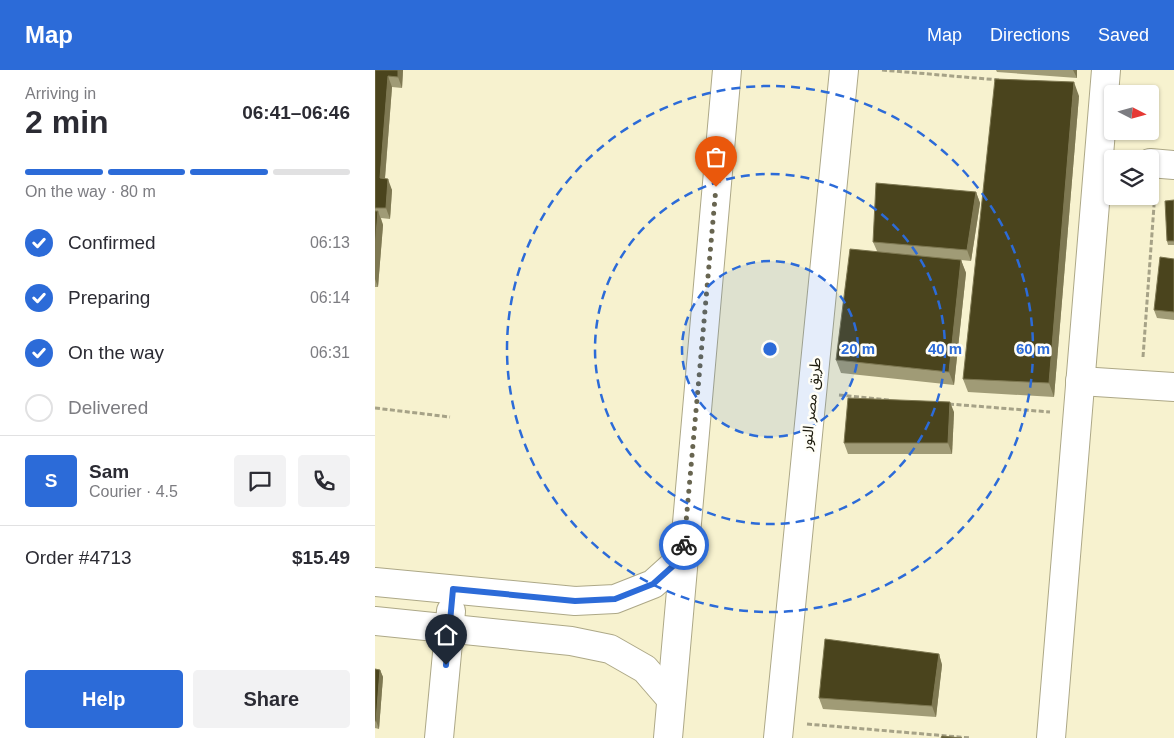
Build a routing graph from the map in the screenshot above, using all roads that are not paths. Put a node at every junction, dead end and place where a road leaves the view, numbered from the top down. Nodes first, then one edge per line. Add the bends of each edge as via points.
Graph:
1 (727, 70) edge
2 (844, 70) edge
3 (1106, 70) edge
4 (1106, 150) edge
5 (1104, 177) edge
6 (1080, 381) junction
7 (1174, 387) edge
8 (683, 557) junction
9 (375, 582) edge
10 (453, 589) junction
11 (375, 621) edge
12 (449, 628) junction
13 (671, 699) junction
14 (778, 730) edge
15 (439, 738) edge
16 (668, 738) edge
17 (1051, 738) edge

1 - 8 street
2 - 14 street, طريق مصر النور
3 - 4 street
5 - 6 street
6 - 7 street
6 - 17 street
8 - 10 street via 653,584 615,599 575,601
8 - 13 street
9 - 10 street
10 - 12 street
11 - 12 street
12 - 13 street via 571,641 610,649 645,669
12 - 15 street
13 - 16 street

